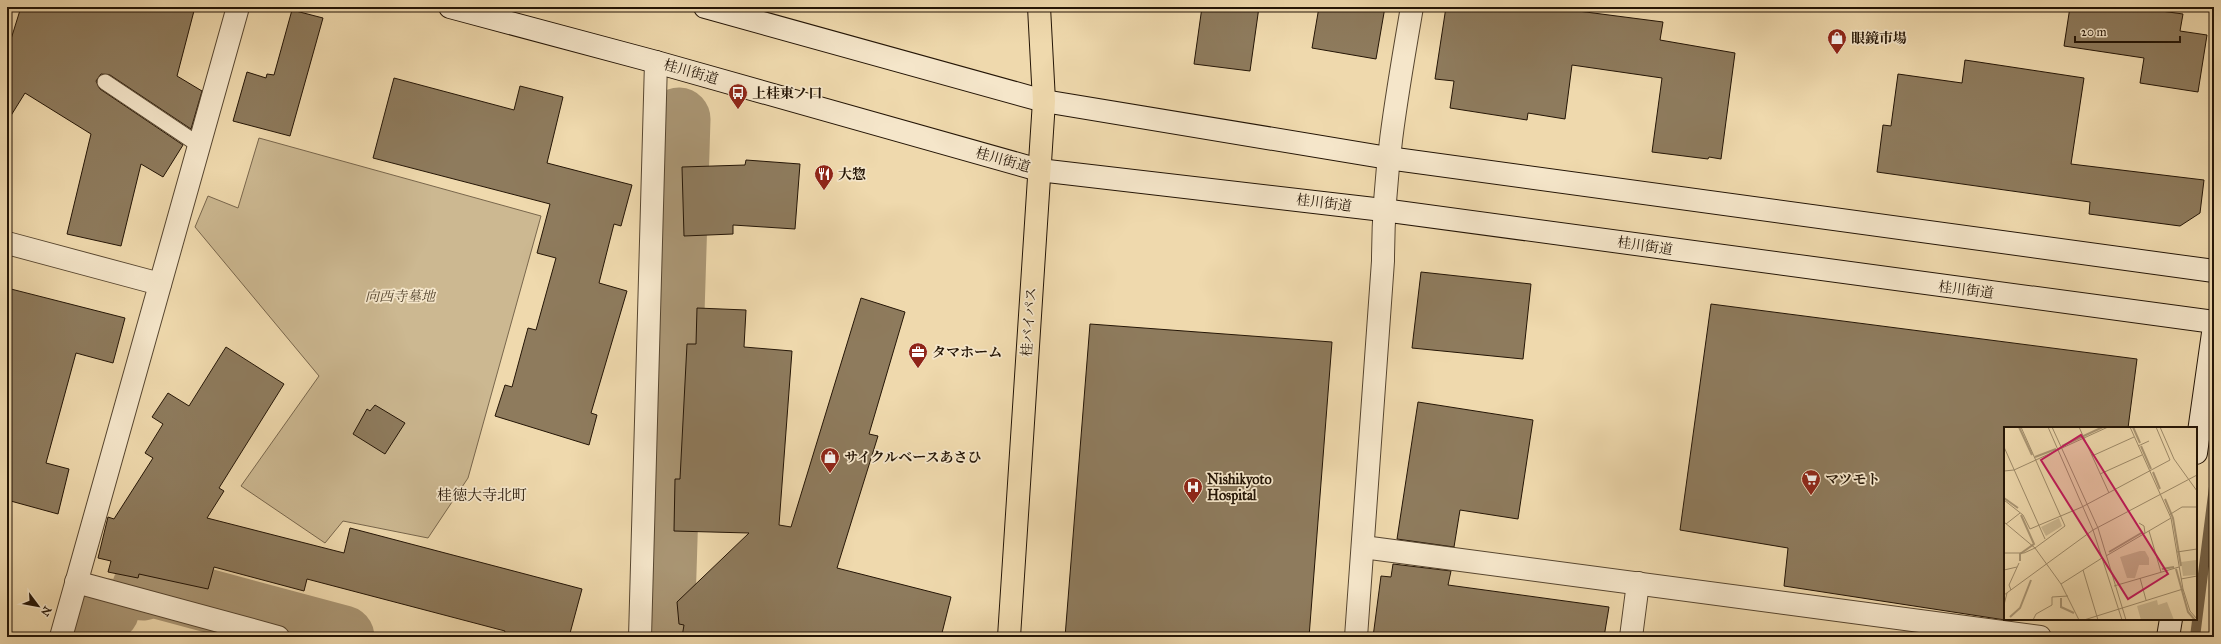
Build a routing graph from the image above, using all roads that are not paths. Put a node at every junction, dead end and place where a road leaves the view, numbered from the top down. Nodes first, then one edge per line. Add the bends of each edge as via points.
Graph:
1 (238, 7) edge
2 (450, 7) edge
3 (705, 7) edge
4 (1039, 7) edge
5 (1412, 7) edge
6 (656, 62) junction
7 (105, 82) dead end
8 (1044, 101) junction
9 (199, 145) junction
10 (1388, 158) junction
11 (1039, 170) junction
12 (1383, 210) junction
13 (7, 243) edge
14 (2214, 271) edge
15 (160, 284) junction
16 (2214, 322) edge
17 (2214, 326) edge
18 (2197, 446) edge
19 (1363, 546) junction
20 (76, 582) junction
21 (1638, 583) junction
22 (2171, 620) edge
23 (1907, 628) edge
24 (61, 637) edge
25 (278, 637) edge
26 (640, 637) edge
27 (1009, 637) edge
28 (1356, 637) edge
29 (1631, 637) edge
30 (2040, 637) edge
31 (2168, 637) edge

1 - 9 street
2 - 6 street, 桂川街道
3 - 8 street
4 - 8 highway, 桂バイパス
5 - 10 street
6 - 11 street, 桂川街道
6 - 26 street
7 - 9 lane
8 - 10 street
8 - 11 highway, 桂バイパス
9 - 15 street
10 - 12 street
10 - 14 street
11 - 12 street, 桂川街道
11 - 27 highway, 桂バイパス
12 - 16 street, 桂川街道
12 - 19 street via 1382,261
13 - 15 street
15 - 20 street
17 - 18 street
19 - 21 street
19 - 28 street
20 - 24 street
20 - 25 street
21 - 23 street
21 - 29 street
22 - 31 street
23 - 30 street

